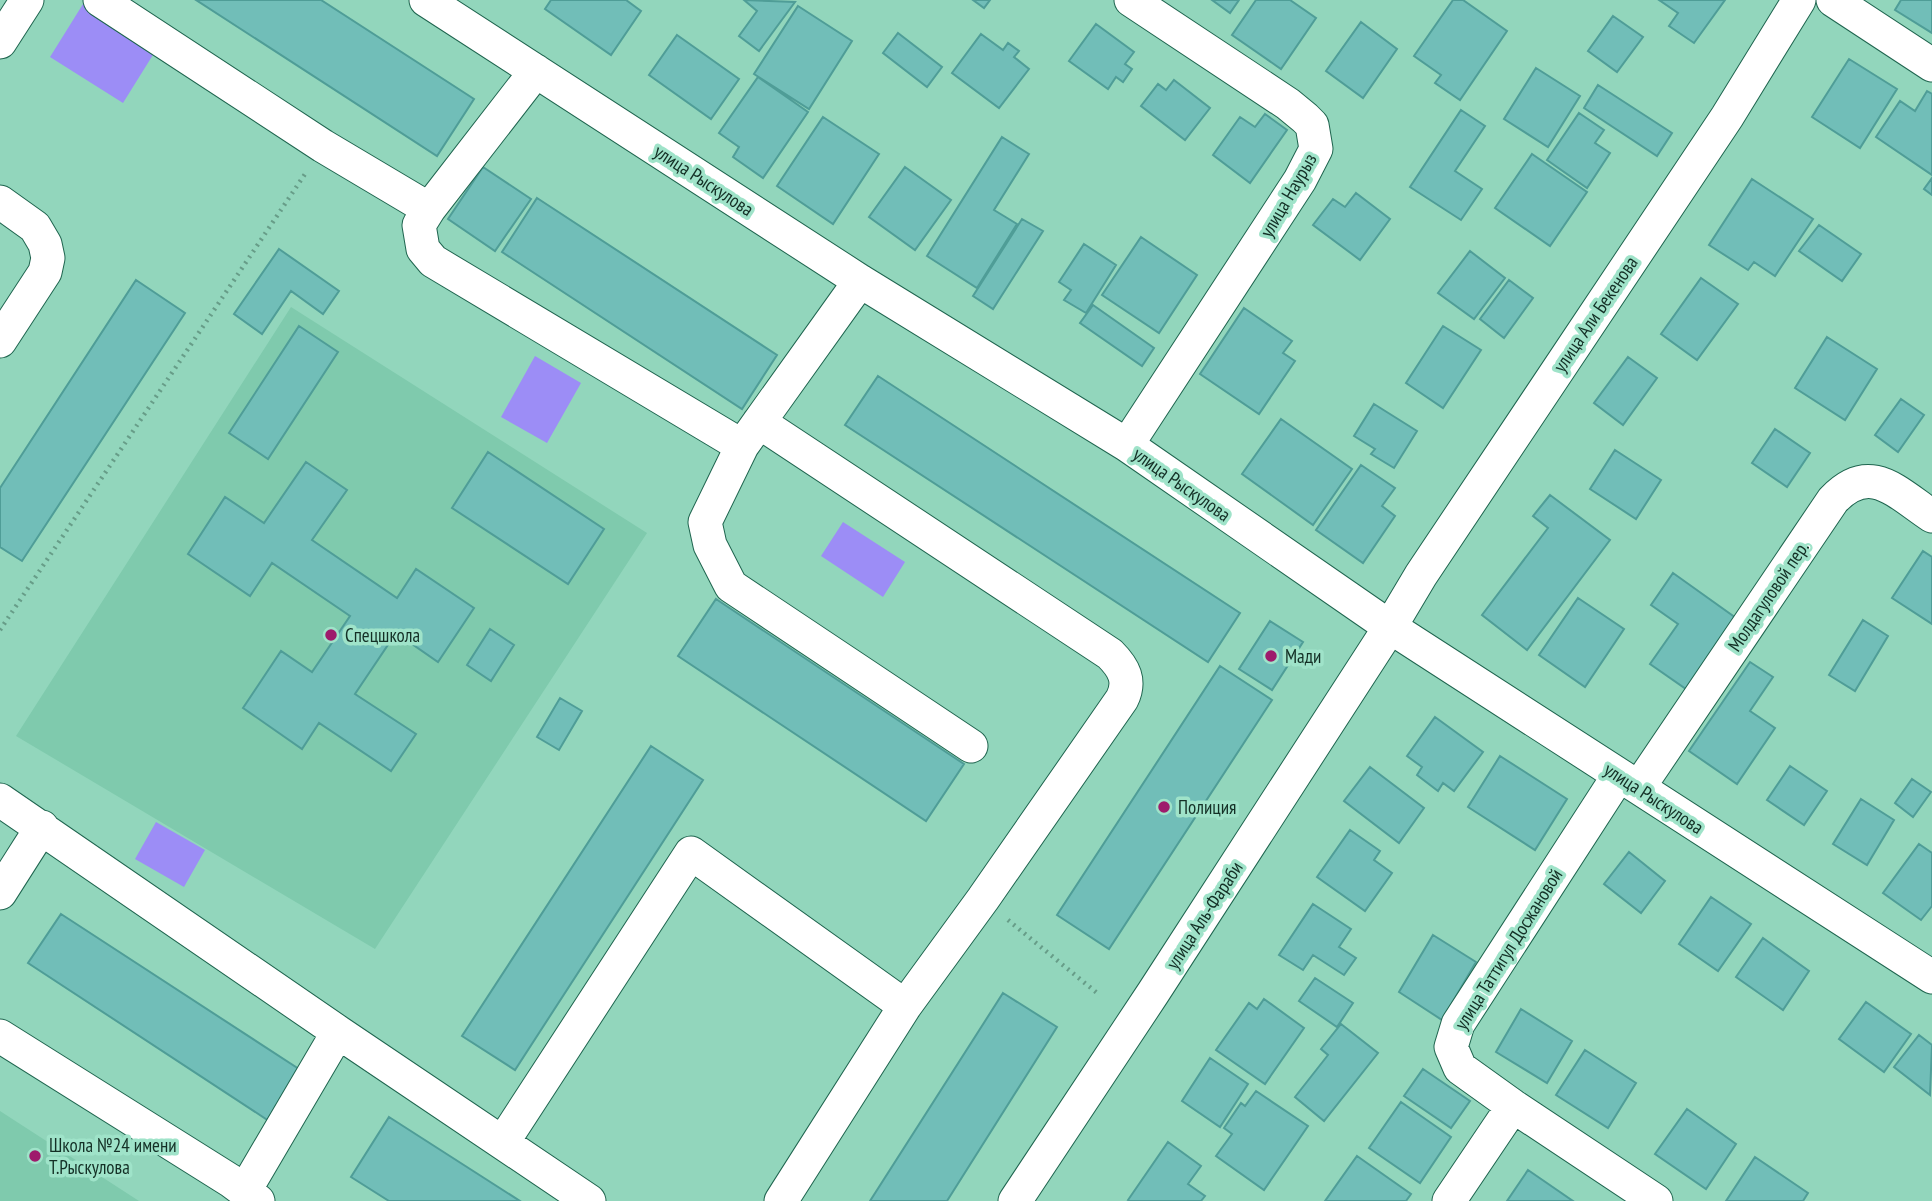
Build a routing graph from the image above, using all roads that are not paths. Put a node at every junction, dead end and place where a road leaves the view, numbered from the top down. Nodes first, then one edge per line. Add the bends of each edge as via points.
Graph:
1 (27, 0) edge
2 (100, 0) edge
3 (426, 0) edge
4 (1131, 0) edge
5 (1799, 0) edge
6 (1833, 0) edge
7 (0, 42) edge
8 (1932, 65) edge
9 (536, 71) junction
10 (0, 202) edge
11 (429, 209) junction
12 (860, 281) junction
13 (0, 341) edge
14 (750, 434) junction
15 (1127, 445) junction
16 (1932, 516) edge
17 (1390, 628) junction
18 (971, 747) dead end
19 (1629, 781) junction
20 (0, 800) edge
21 (42, 827) junction
22 (0, 893) edge
23 (1932, 978) edge
24 (905, 1006) junction
25 (338, 1032) junction
26 (0, 1036) edge
27 (1513, 1106) junction
28 (503, 1142) junction
29 (251, 1196) edge
30 (589, 1201) edge
31 (782, 1201) edge
32 (1015, 1201) edge
33 (1449, 1201) edge
34 (1656, 1201) edge

1 - 7 street
2 - 11 street via 323,146
3 - 9 street, улица Рыскулова
4 - 15 street, улица Наурыз via 1297,111 1312,125 1316,149
5 - 17 street, улица Али Бекенова
6 - 8 street
9 - 11 street
9 - 12 street, улица Рыскулова
10 - 13 street via 35,227 46,244 48,258 44,272
11 - 14 street via 419,225 423,249 433,261
12 - 14 street
12 - 15 street, улица Рыскулова
14 - 18 street via 705,522 710,545 730,586
14 - 24 street via 1110,654 1125,674 1127,688 1122,699
15 - 17 street, улица Рыскулова
16 - 19 street, Молдагуловой пер. via 1874,481 1845,488
17 - 19 street, улица Рыскулова
17 - 32 street, улица Аль-Фараби
19 - 23 street, улица Рыскулова
19 - 27 street, улица Таттигул Досжановой via 1458,1024 1451,1047 1460,1068
20 - 21 street
21 - 22 street
21 - 25 street
24 - 28 street via 691,853
24 - 31 street
25 - 28 street
25 - 29 street
26 - 29 street
27 - 33 street
27 - 34 street, улица Таттигул Досжановой
28 - 30 street

